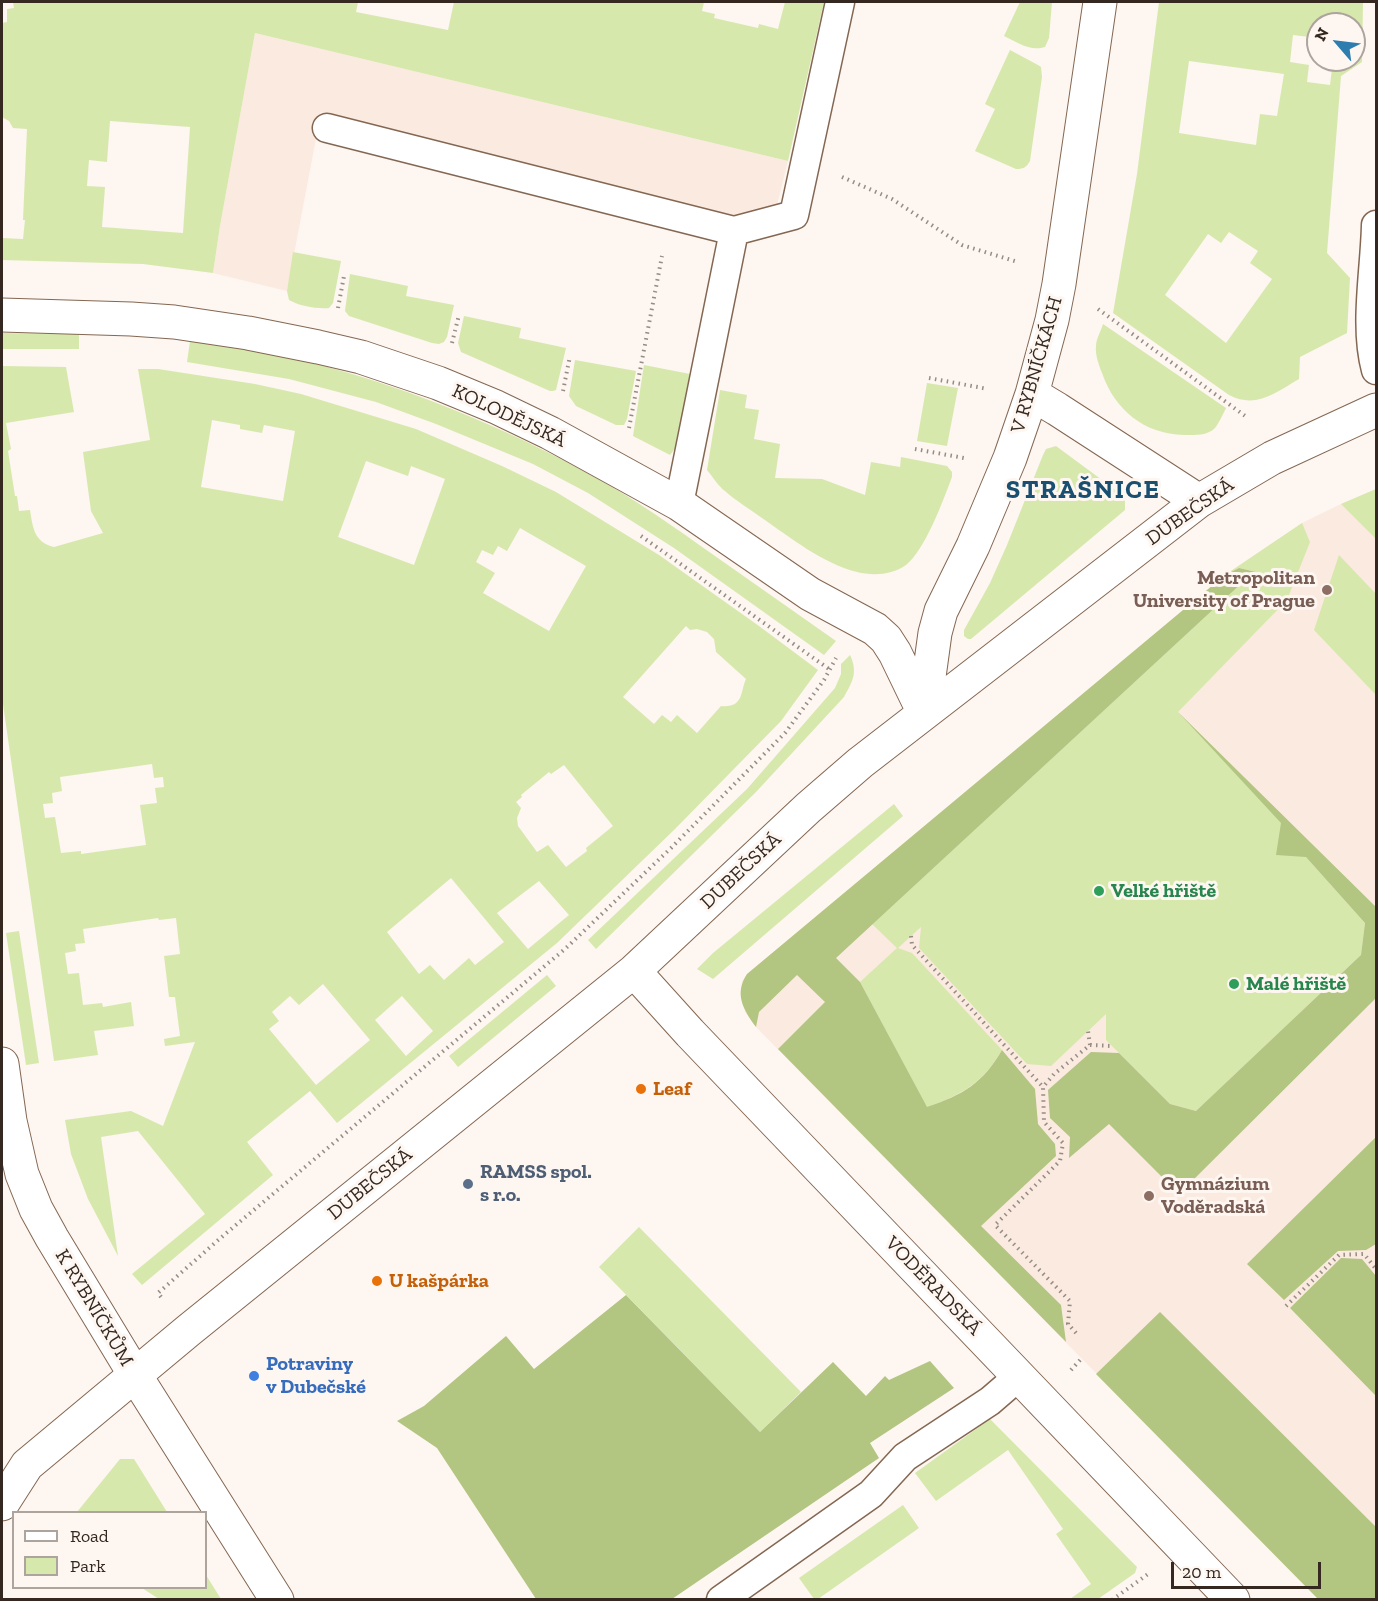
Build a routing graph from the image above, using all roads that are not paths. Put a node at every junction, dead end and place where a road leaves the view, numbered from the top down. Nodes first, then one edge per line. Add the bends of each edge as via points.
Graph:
1 (840, 2) edge
2 (1100, 2) edge
3 (327, 128) dead end
4 (1377, 225) edge
5 (734, 231) junction
6 (2, 315) edge
7 (1377, 370) edge
8 (1032, 394) junction
9 (1377, 410) edge
10 (1199, 501) junction
11 (679, 504) junction
12 (924, 713) junction
13 (634, 971) junction
14 (2, 1064) edge
15 (135, 1375) junction
16 (1019, 1376) junction
17 (2, 1504) edge
18 (277, 1599) edge
19 (720, 1599) edge
20 (1233, 1599) edge

1 - 5 lane via 794,215
2 - 8 street, V RYBNÍČKÁCH via 1059,284
3 - 5 lane
4 - 7 lane via 1371,327
5 - 11 lane
6 - 11 street, KOLODĚJSKÁ via 174,322 361,357 496,407
8 - 10 street
8 - 12 street, V RYBNÍČKÁCH via 974,546 941,611
9 - 10 street, DUBEČSKÁ via 1272,458
10 - 12 street, DUBEČSKÁ
11 - 12 street, KOLODĚJSKÁ via 810,594 875,629 895,653
12 - 13 street, DUBEČSKÁ via 808,808
13 - 15 street, DUBEČSKÁ
13 - 16 street, VODĚRADSKÁ
14 - 15 street, K RYBNÍČKŮM via 22,1174 36,1209
15 - 17 street, K RYBNÍČKŮM via 27,1465
15 - 18 street
16 - 19 lane via 990,1401 905,1457 872,1494
16 - 20 street, VODĚRADSKÁ

